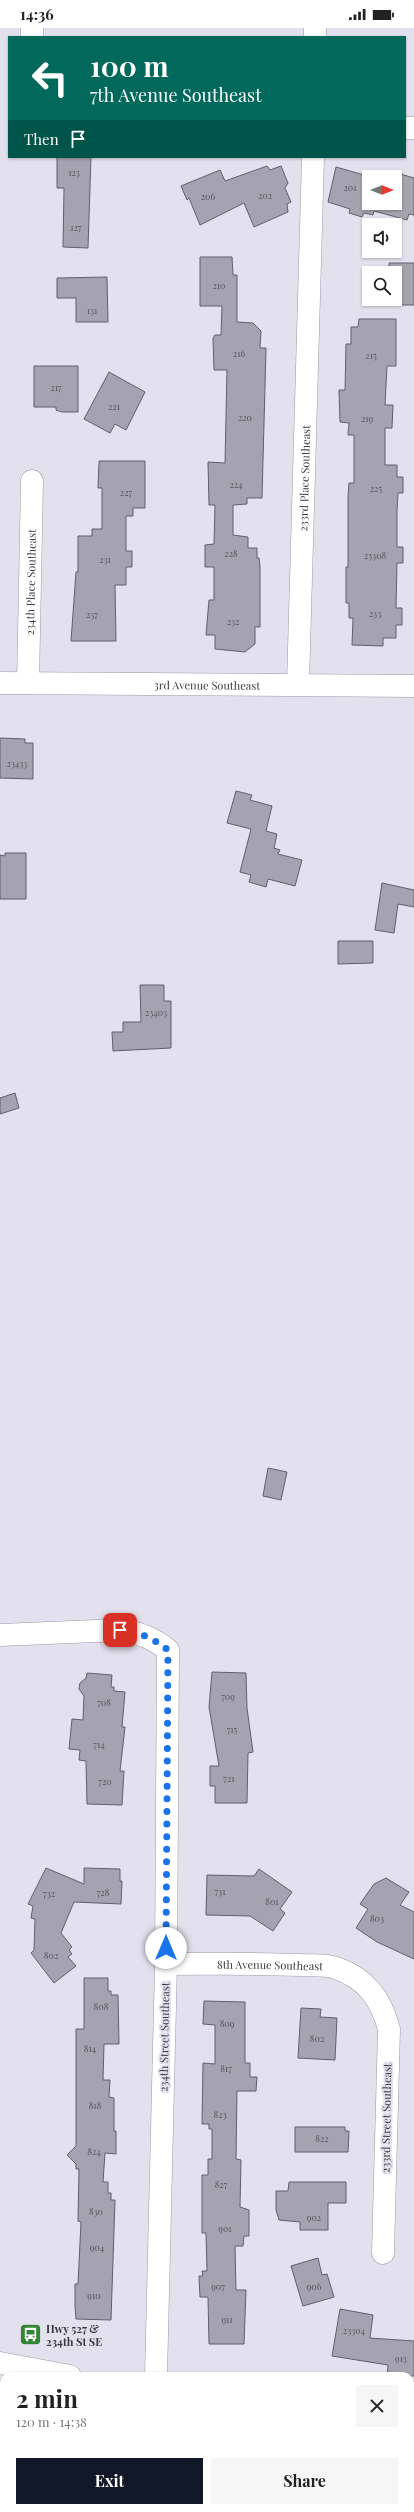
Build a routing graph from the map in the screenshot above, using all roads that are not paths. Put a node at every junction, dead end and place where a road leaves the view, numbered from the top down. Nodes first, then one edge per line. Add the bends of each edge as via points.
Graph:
1 (313, 158) edge
2 (32, 481) dead end
3 (0, 683) edge
4 (28, 683) junction
5 (298, 684) junction
6 (414, 686) edge
7 (0, 1635) edge
8 (166, 1964) junction
9 (368, 1988) joint
10 (383, 2253) dead end
11 (11, 2368) edge
12 (40, 2372) edge
13 (156, 2372) edge

1 - 5 street, 233rd Place Southeast
2 - 4 street, 234th Place Southeast
3 - 4 street, 3rd Avenue Southeast
4 - 5 street, 3rd Avenue Southeast
5 - 6 street, 3rd Avenue Southeast
7 - 8 street, 234th Street Southeast via 134,1631 154,1639 168,1650
8 - 9 street, 8th Avenue Southeast via 335,1967 355,1977
8 - 13 street, 234th Street Southeast
9 - 10 street, 233rd Street Southeast via 383,2008 389,2029
11 - 12 street

